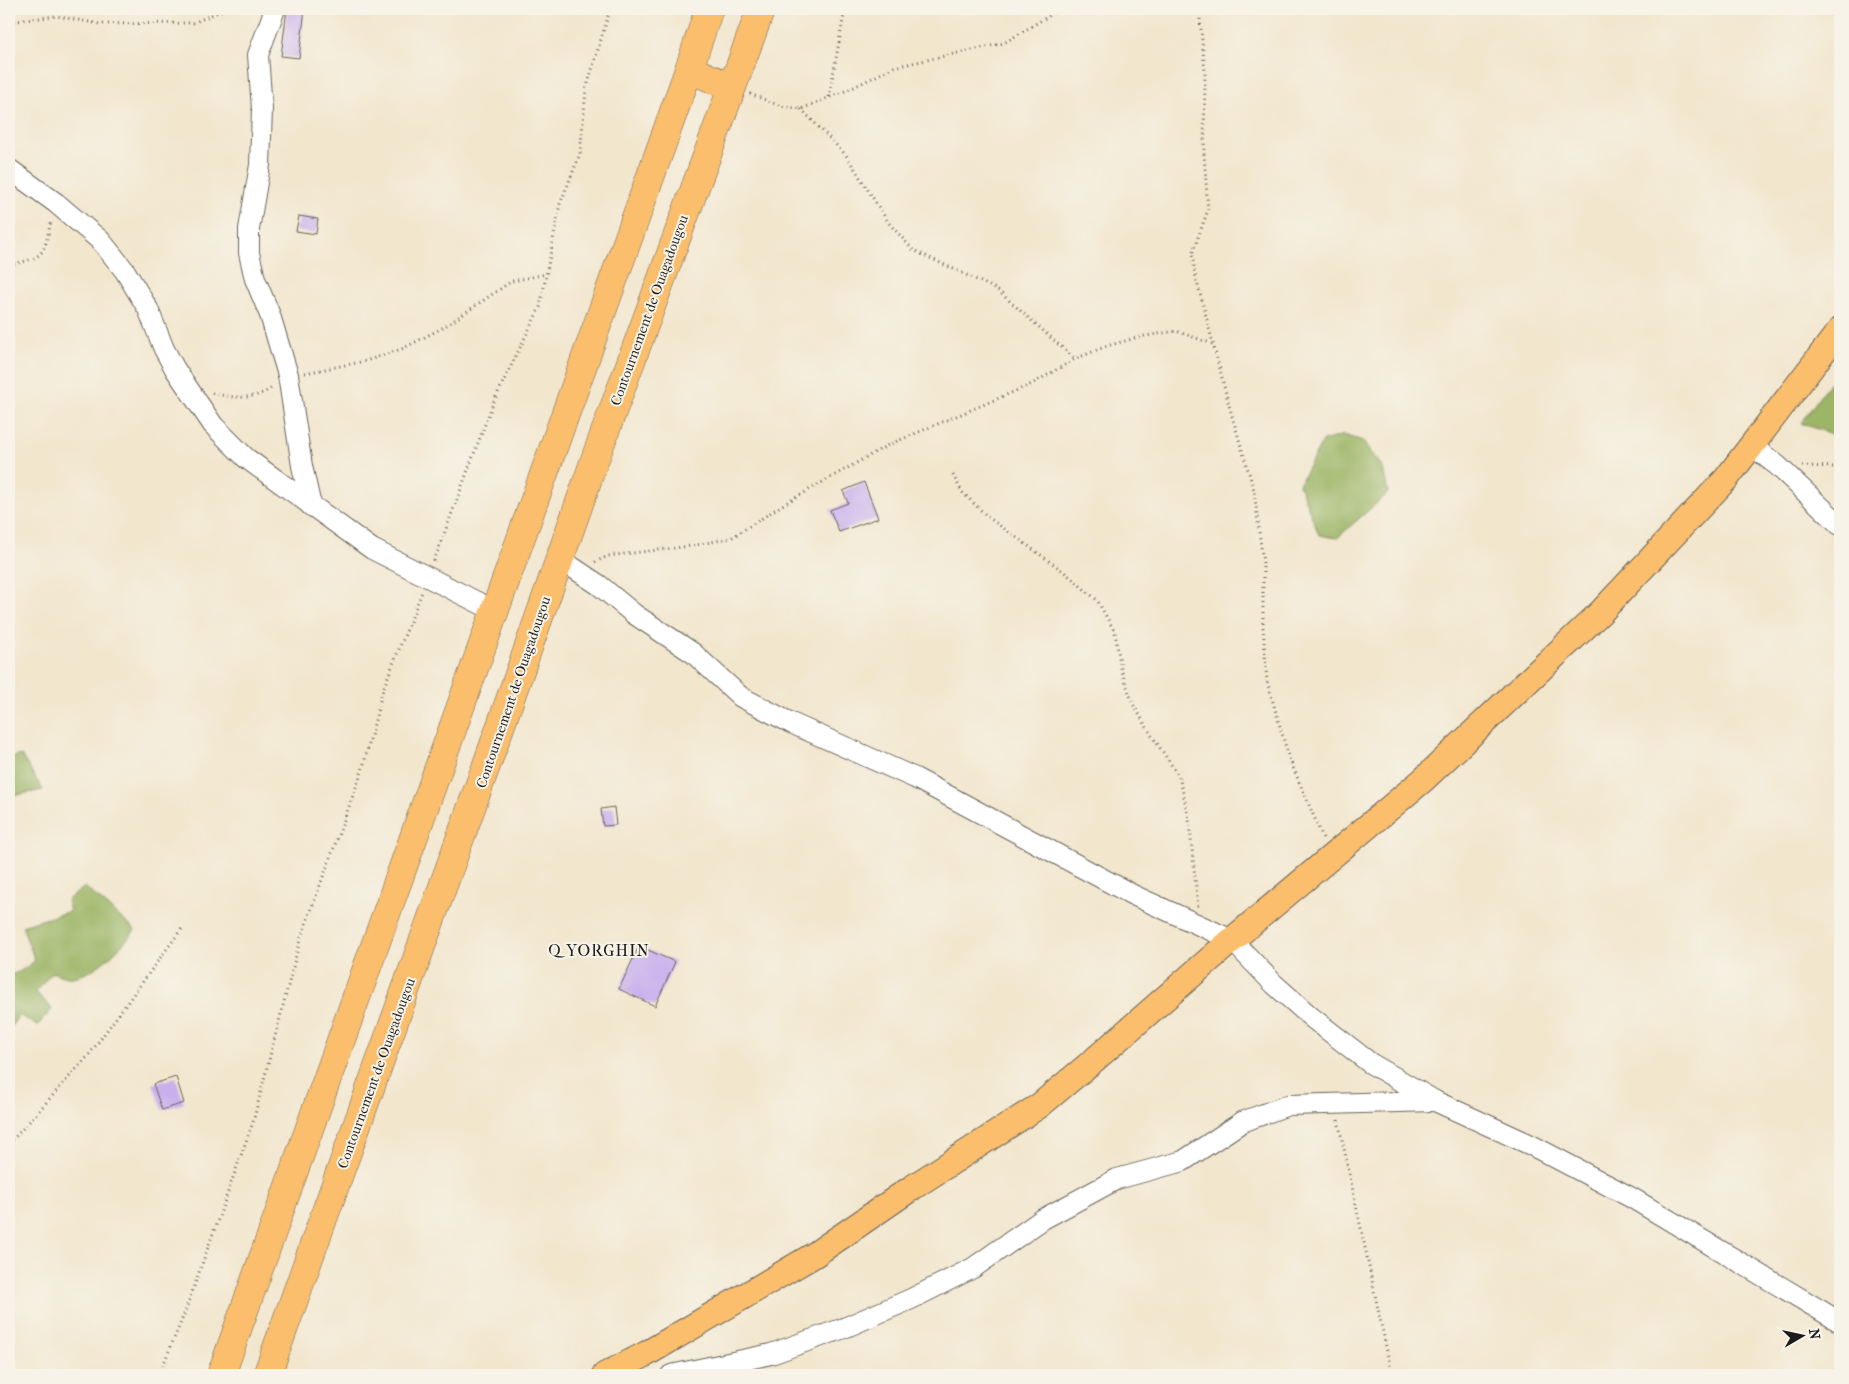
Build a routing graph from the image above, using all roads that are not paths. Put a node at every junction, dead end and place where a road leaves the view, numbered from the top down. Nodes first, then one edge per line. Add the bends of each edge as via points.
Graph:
1 (275, 9) edge
2 (709, 9) edge
3 (760, 9) edge
4 (689, 69) junction
5 (731, 87) junction
6 (9, 169) edge
7 (1840, 330) edge
8 (1752, 446) junction
9 (311, 506) junction
10 (1840, 524) edge
11 (568, 564) junction
12 (495, 610) junction
13 (1232, 940) junction
14 (1435, 1101) junction
15 (1840, 1322) edge
16 (221, 1375) edge
17 (267, 1375) edge
18 (604, 1375) edge
19 (672, 1375) edge

1 - 9 street via 258,55 262,109 260,166 249,229 249,253 288,375
2 - 4 highway
3 - 5 highway, Contournement de Ouagadougou
4 - 5 highway
4 - 12 highway
5 - 11 highway, Contournement de Ouagadougou via 595,459
6 - 9 street via 102,240 148,309 175,370 213,425 246,458
7 - 8 main road
8 - 10 street
8 - 13 main road via 1726,479 1601,612 1423,780
9 - 12 street via 372,549
11 - 13 street via 693,653 741,697 915,778 1133,896
11 - 17 highway, Contournement de Ouagadougou via 502,722
12 - 16 highway
13 - 14 street via 1311,1017 1370,1062
13 - 18 main road via 1039,1106 814,1255 646,1354
14 - 15 street via 1531,1145 1632,1198
14 - 19 street via 1288,1105 1242,1122 1182,1161 1117,1179 1043,1219 973,1268 911,1299 771,1354

